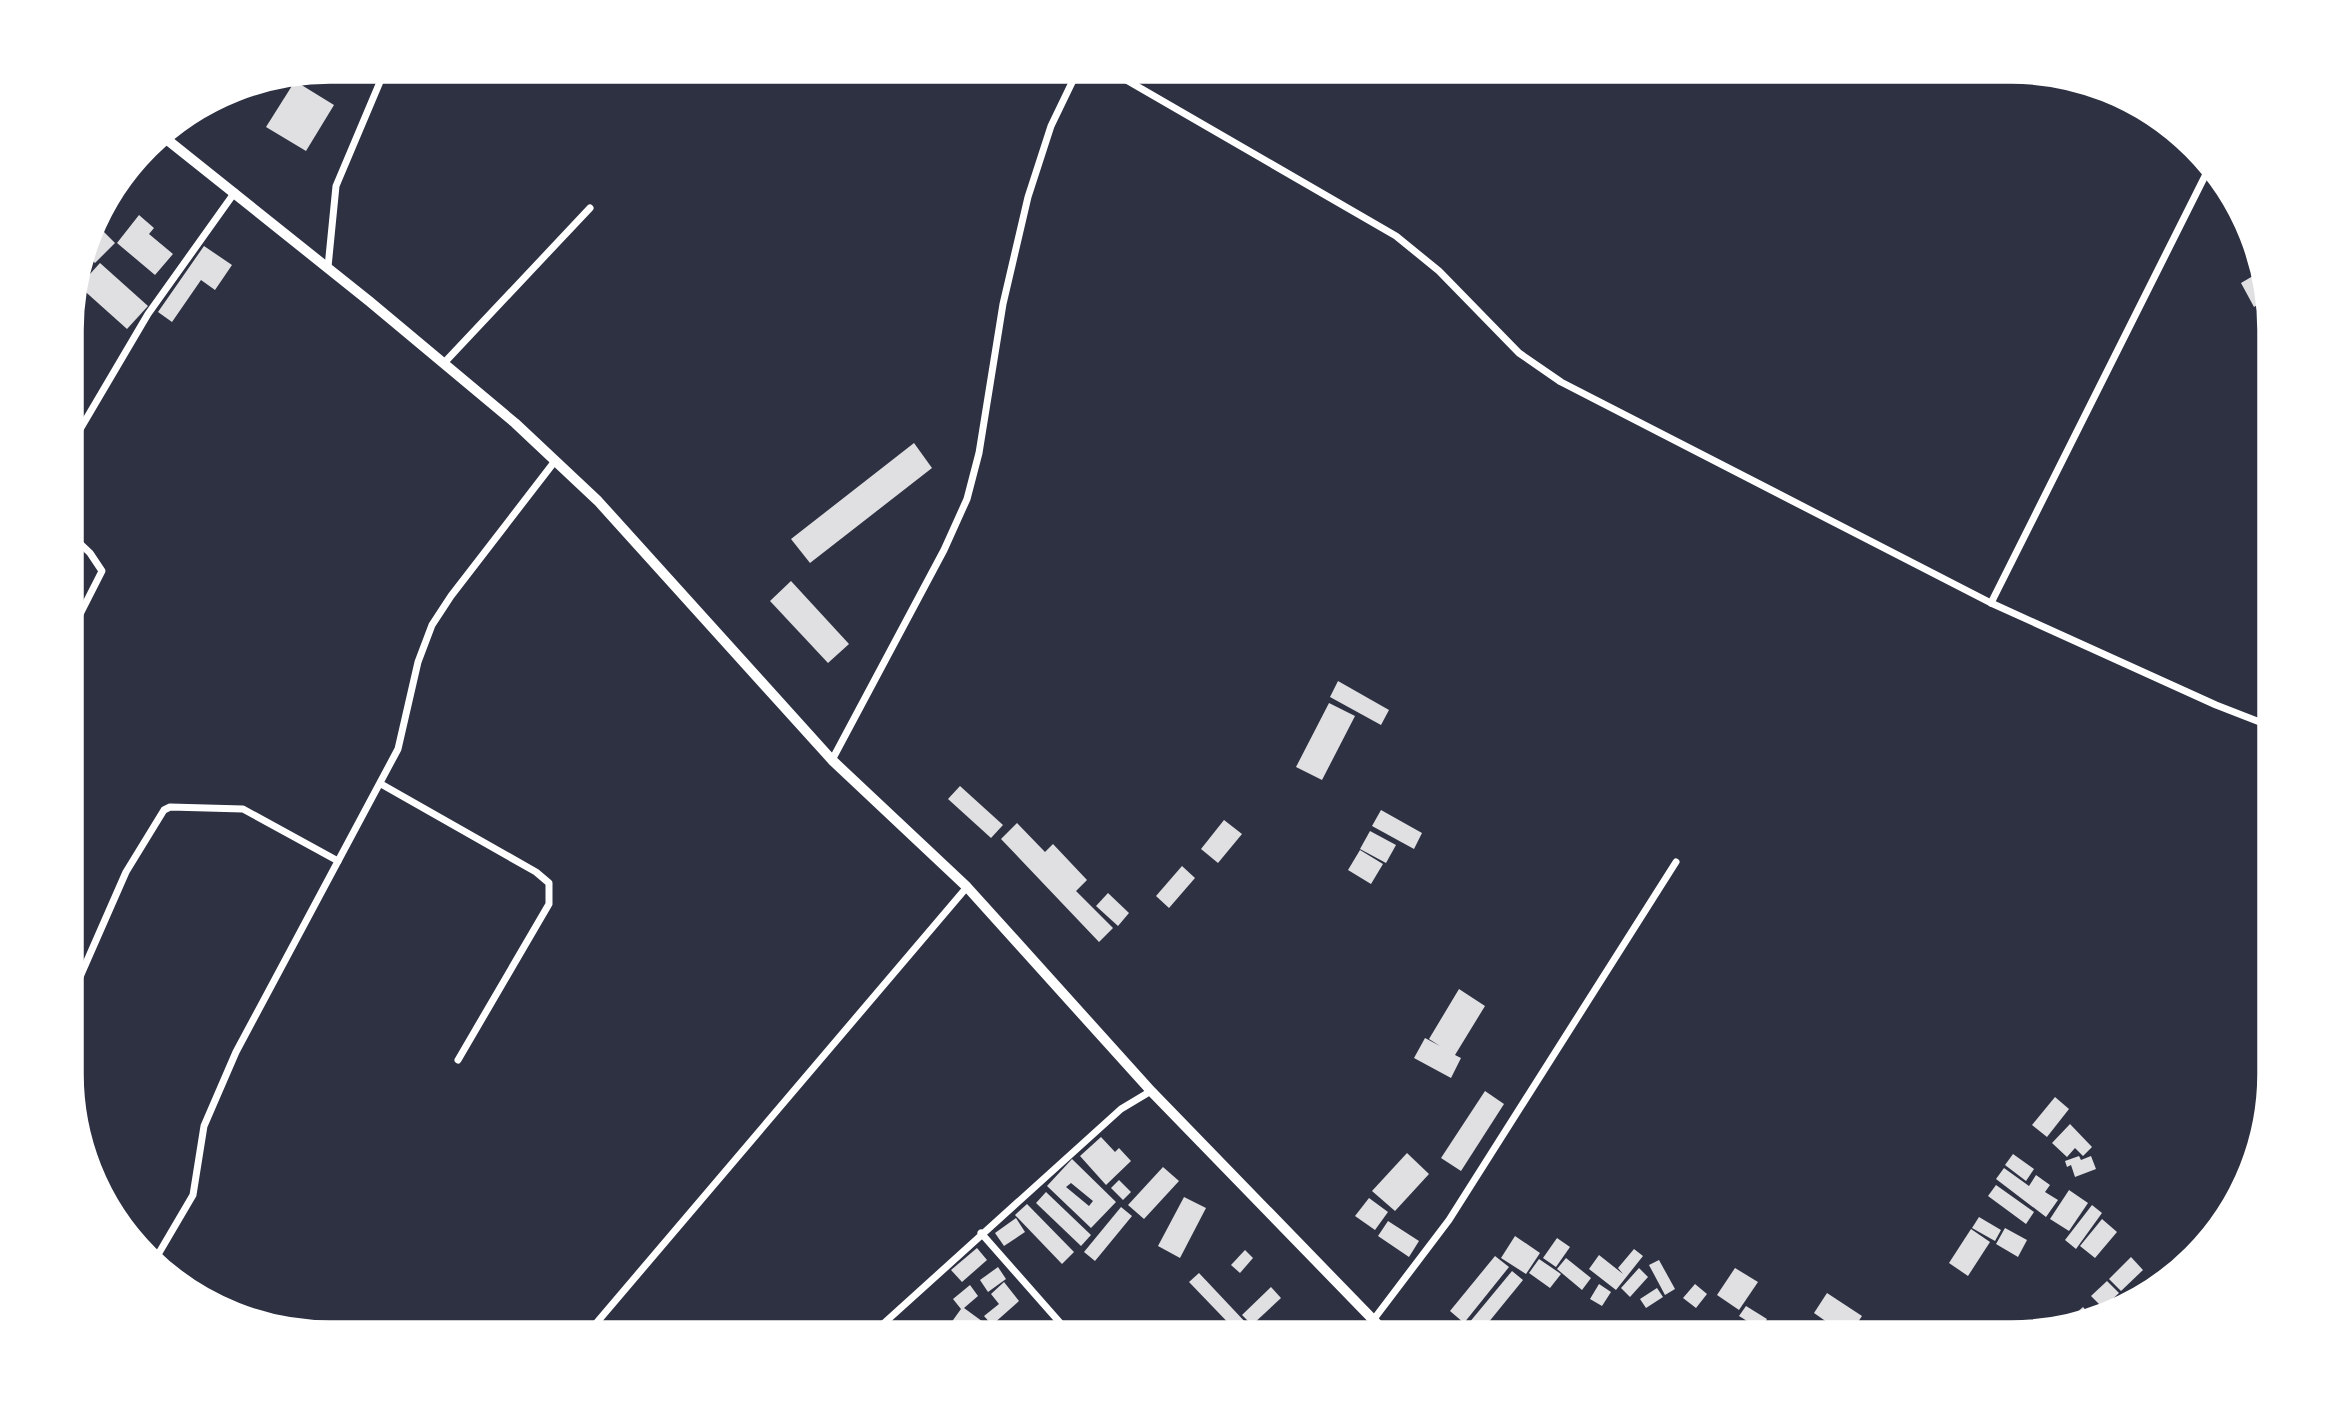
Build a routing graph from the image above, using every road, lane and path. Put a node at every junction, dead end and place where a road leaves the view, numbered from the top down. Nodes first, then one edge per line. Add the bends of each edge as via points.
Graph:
1 (380, 82) edge
2 (1072, 82) edge
3 (1130, 82) edge
4 (170, 142) edge
5 (2205, 176) edge
6 (235, 192) junction
7 (590, 208) dead end
8 (328, 267) junction
9 (444, 363) junction
10 (82, 426) edge
11 (555, 461) junction
12 (82, 545) edge
13 (1991, 603) junction
14 (82, 613) edge
15 (2259, 721) edge
16 (832, 760) junction
17 (381, 784) junction
18 (338, 860) junction
19 (1676, 862) dead end
20 (967, 887) junction
21 (82, 972) edge
22 (458, 1060) dead end
23 (1150, 1091) junction
24 (981, 1233) junction
25 (159, 1253) edge
26 (1374, 1319) junction
27 (597, 1322) edge
28 (885, 1322) edge
29 (1059, 1322) edge
30 (1377, 1322) edge

1 - 8 street via 336,186
2 - 16 street via 1051,126 1028,197 967,499
3 - 13 street via 1406,243 1520,353 1561,382
4 - 6 street
5 - 13 street
6 - 8 street
6 - 10 street via 148,314
7 - 9 street
8 - 9 street
9 - 11 street
11 - 16 street via 598,500
11 - 17 street via 432,625 418,662 398,748
12 - 14 street via 102,571
13 - 15 street
16 - 20 street
17 - 18 street
17 - 22 street via 549,883 550,904
18 - 21 street via 243,809 170,807 126,872
18 - 25 street via 236,1052 204,1126 193,1195
19 - 26 street via 1449,1220
20 - 23 street
20 - 27 street
23 - 24 street via 1121,1109
23 - 26 street
24 - 28 street
24 - 29 street
26 - 30 street

